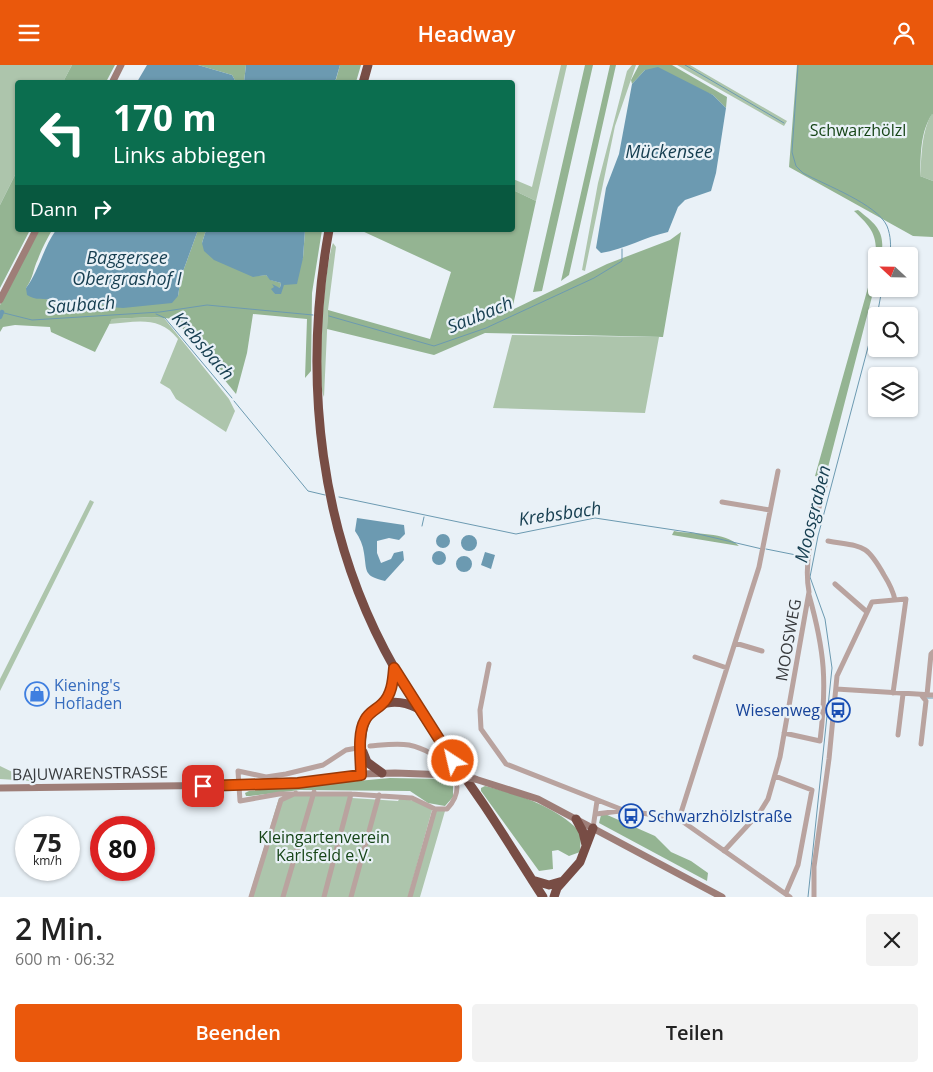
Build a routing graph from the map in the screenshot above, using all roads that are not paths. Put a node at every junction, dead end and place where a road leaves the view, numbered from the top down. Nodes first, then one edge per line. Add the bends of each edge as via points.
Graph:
1 (121, 65) edge
2 (368, 65) edge
3 (114, 80) edge
4 (364, 80) edge
5 (35, 232) edge
6 (329, 232) edge
7 (0, 300) edge
8 (778, 471) dead end
9 (827, 479) dead end
10 (722, 502) dead end
11 (770, 510) junction
12 (828, 541) dead end
13 (835, 584) dead end
14 (809, 592) junction
15 (895, 600) junction
16 (806, 607) junction
17 (813, 607) junction
18 (867, 612) junction
19 (735, 643) junction
20 (762, 651) dead end
21 (933, 652) edge
22 (695, 657) dead end
23 (489, 665) dead end
24 (394, 668) junction
25 (727, 668) junction
26 (836, 689) junction
27 (893, 693) junction
28 (902, 694) junction
29 (927, 695) edge
30 (382, 705) junction
31 (418, 708) junction
32 (784, 733) junction
33 (898, 735) dead end
34 (921, 744) dead end
35 (363, 748) junction
36 (382, 773) junction
37 (361, 775) junction
38 (775, 776) junction
39 (240, 785) junction
40 (0, 788) edge
41 (296, 793) junction
42 (314, 793) junction
43 (351, 793) junction
44 (379, 795) junction
45 (597, 801) junction
46 (435, 809) junction
47 (623, 810) junction
48 (596, 814) junction
49 (576, 819) junction
50 (679, 819) junction
51 (593, 828) junction
52 (586, 845) junction
53 (724, 851) junction
54 (532, 880) junction
55 (563, 881) junction
56 (788, 895) edge
57 (251, 897) edge
58 (284, 897) edge
59 (324, 897) edge
60 (351, 897) edge
61 (410, 897) edge
62 (543, 897) edge
63 (554, 897) edge
64 (722, 897) edge
65 (814, 897) edge

1 - 3 main road
2 - 4 highway
5 - 7 main road
6 - 24 highway via 316,339 322,448 336,520 349,565 371,622
8 - 11 street
9 - 14 street, MOOSWEG via 807,558
10 - 11 street
11 - 19 street via 763,549
12 - 15 street via 858,546 872,553 894,591
13 - 18 street
14 - 16 street, MOOSWEG
14 - 17 street
15 - 18 street via 872,602
15 - 27 street via 906,599
16 - 17 street
16 - 32 street, MOOSWEG
17 - 32 street via 824,661 820,741
18 - 26 street via 837,677
19 - 20 street
19 - 25 street
21 - 29 street
22 - 25 street
23 - 45 street via 480,710 481,729 495,751 506,764
24 - 30 highway via 391,690
24 - 31 highway
25 - 50 street
26 - 27 street
26 - 65 street via 814,867
27 - 28 street
28 - 29 street
28 - 33 street
29 - 34 street
30 - 31 highway via 404,702
30 - 35 highway via 374,708 365,719
31 - 54 highway
32 - 38 street, MOOSWEG
35 - 36 highway via 367,762
35 - 37 highway
35 - 39 street via 340,753 323,765 286,774 266,777 238,771
35 - 46 street via 407,745 420,748 447,765 456,779 458,792 447,809
36 - 37 main road, BAJUWARENSTRASSE
36 - 49 main road, BAJUWARENSTRASSE, bridge via 475,779 538,799
37 - 39 main road, BAJUWARENSTRASSE via 298,783
38 - 53 street, MOOSWEG via 763,808
38 - 56 street via 812,790 802,852
39 - 40 main road, BAJUWARENSTRASSE
39 - 41 street via 240,801
41 - 42 street
41 - 57 street via 281,800
42 - 43 street
42 - 58 street
43 - 44 street
43 - 59 street
44 - 46 street via 412,798
44 - 60 street
45 - 47 street
45 - 48 street
46 - 61 street
47 - 48 street
47 - 50 street
48 - 51 street
49 - 51 main road, BAJUWARENSTRASSE
49 - 52 highway
50 - 53 street
51 - 52 highway
51 - 64 main road, BAJUWARENSTRASSE
52 - 55 highway via 580,862
53 - 56 street
54 - 55 highway via 549,885
54 - 62 highway
55 - 63 highway

